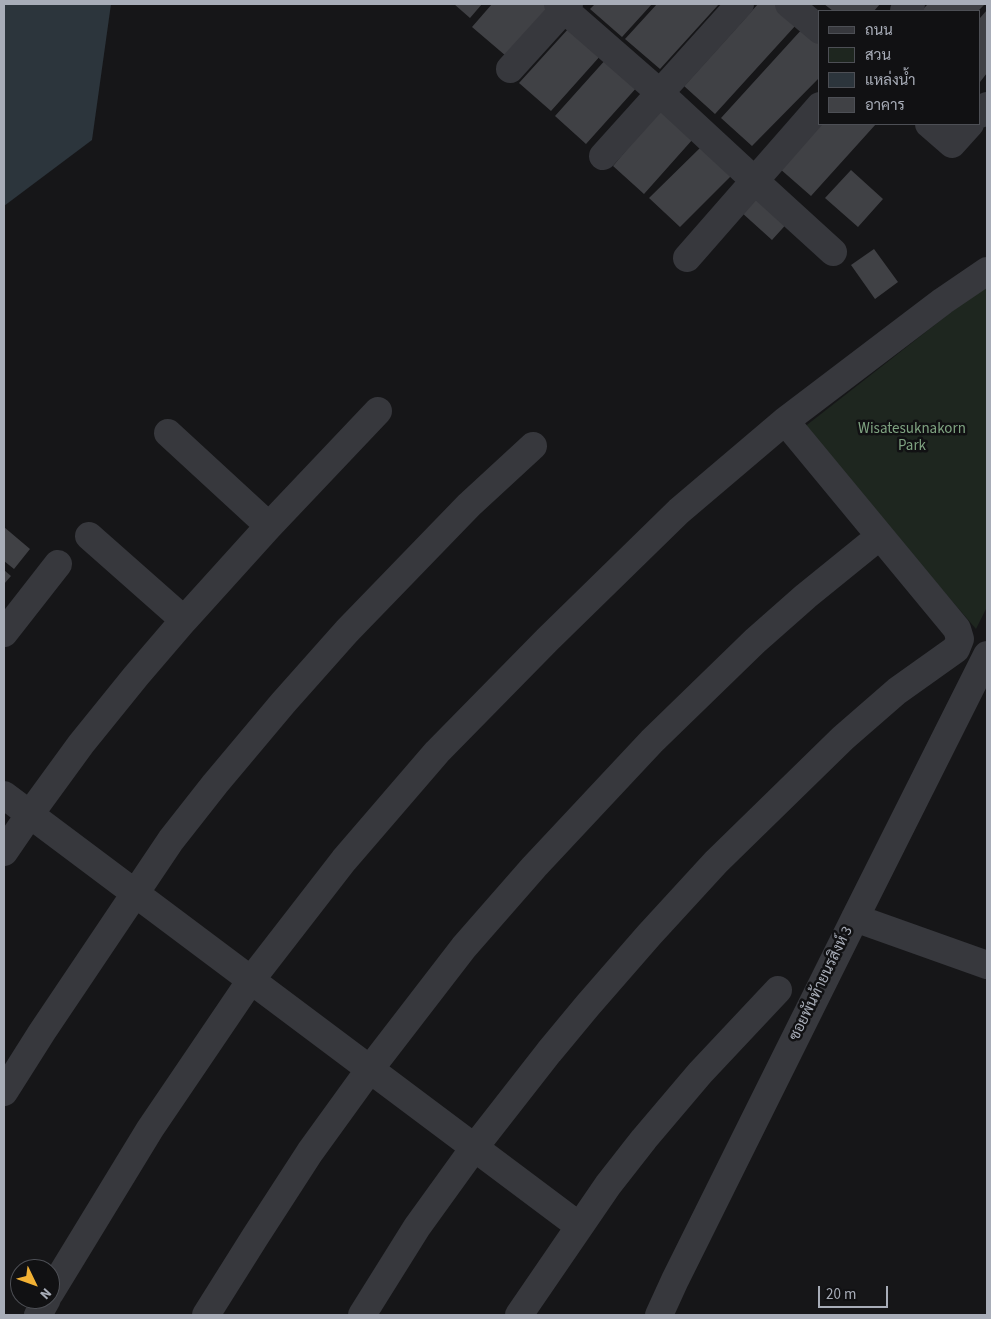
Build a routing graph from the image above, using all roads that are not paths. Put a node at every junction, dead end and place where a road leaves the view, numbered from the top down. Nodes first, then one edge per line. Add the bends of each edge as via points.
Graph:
1 (740, 4) edge
2 (789, 4) edge
3 (564, 6) edge
4 (818, 28) edge
5 (510, 69) dead end
6 (660, 93) junction
7 (818, 108) edge
8 (930, 125) edge
9 (969, 125) edge
10 (603, 156) dead end
11 (754, 180) junction
12 (833, 252) dead end
13 (687, 258) dead end
14 (987, 272) edge
15 (378, 411) dead end
16 (785, 421) junction
17 (168, 433) dead end
18 (533, 446) dead end
19 (269, 526) junction
20 (89, 536) dead end
21 (880, 536) junction
22 (58, 564) dead end
23 (184, 620) junction
24 (4, 632) edge
25 (987, 655) edge
26 (4, 795) edge
27 (30, 814) junction
28 (4, 852) edge
29 (136, 894) junction
30 (855, 918) junction
31 (987, 965) edge
32 (251, 980) junction
33 (778, 990) dead end
34 (370, 1069) junction
35 (4, 1092) edge
36 (474, 1148) junction
37 (579, 1226) junction
38 (60, 1277) edge
39 (206, 1315) edge
40 (362, 1315) edge
41 (519, 1315) edge
42 (659, 1315) edge

1 - 6 street
2 - 4 street
3 - 5 street
3 - 6 street
6 - 10 street
6 - 11 street
7 - 11 street
8 - 9 street via 952,144
11 - 12 street
11 - 13 street
14 - 16 street via 943,301
15 - 19 street
16 - 21 street
16 - 32 street via 679,511 437,752 344,860
17 - 19 street
18 - 29 street via 414,561 283,703 171,840
19 - 23 street
20 - 23 street
21 - 34 street via 755,641 645,748 464,947
21 - 36 street via 957,629 960,639 956,649 897,691 843,738 716,862 588,1004
22 - 24 street
23 - 27 street via 87,737
25 - 30 street, ซอยพันท้ายนรสิงห์ 3
26 - 27 street
27 - 28 street
27 - 29 street
29 - 32 street
29 - 35 street
30 - 31 street
30 - 42 street, ซอยพันท้ายนรสิงห์ 3
32 - 34 street
32 - 38 street via 150,1129
33 - 37 street via 650,1131
34 - 36 street
34 - 39 street via 305,1160
36 - 37 street
36 - 40 street via 417,1228
37 - 41 street

